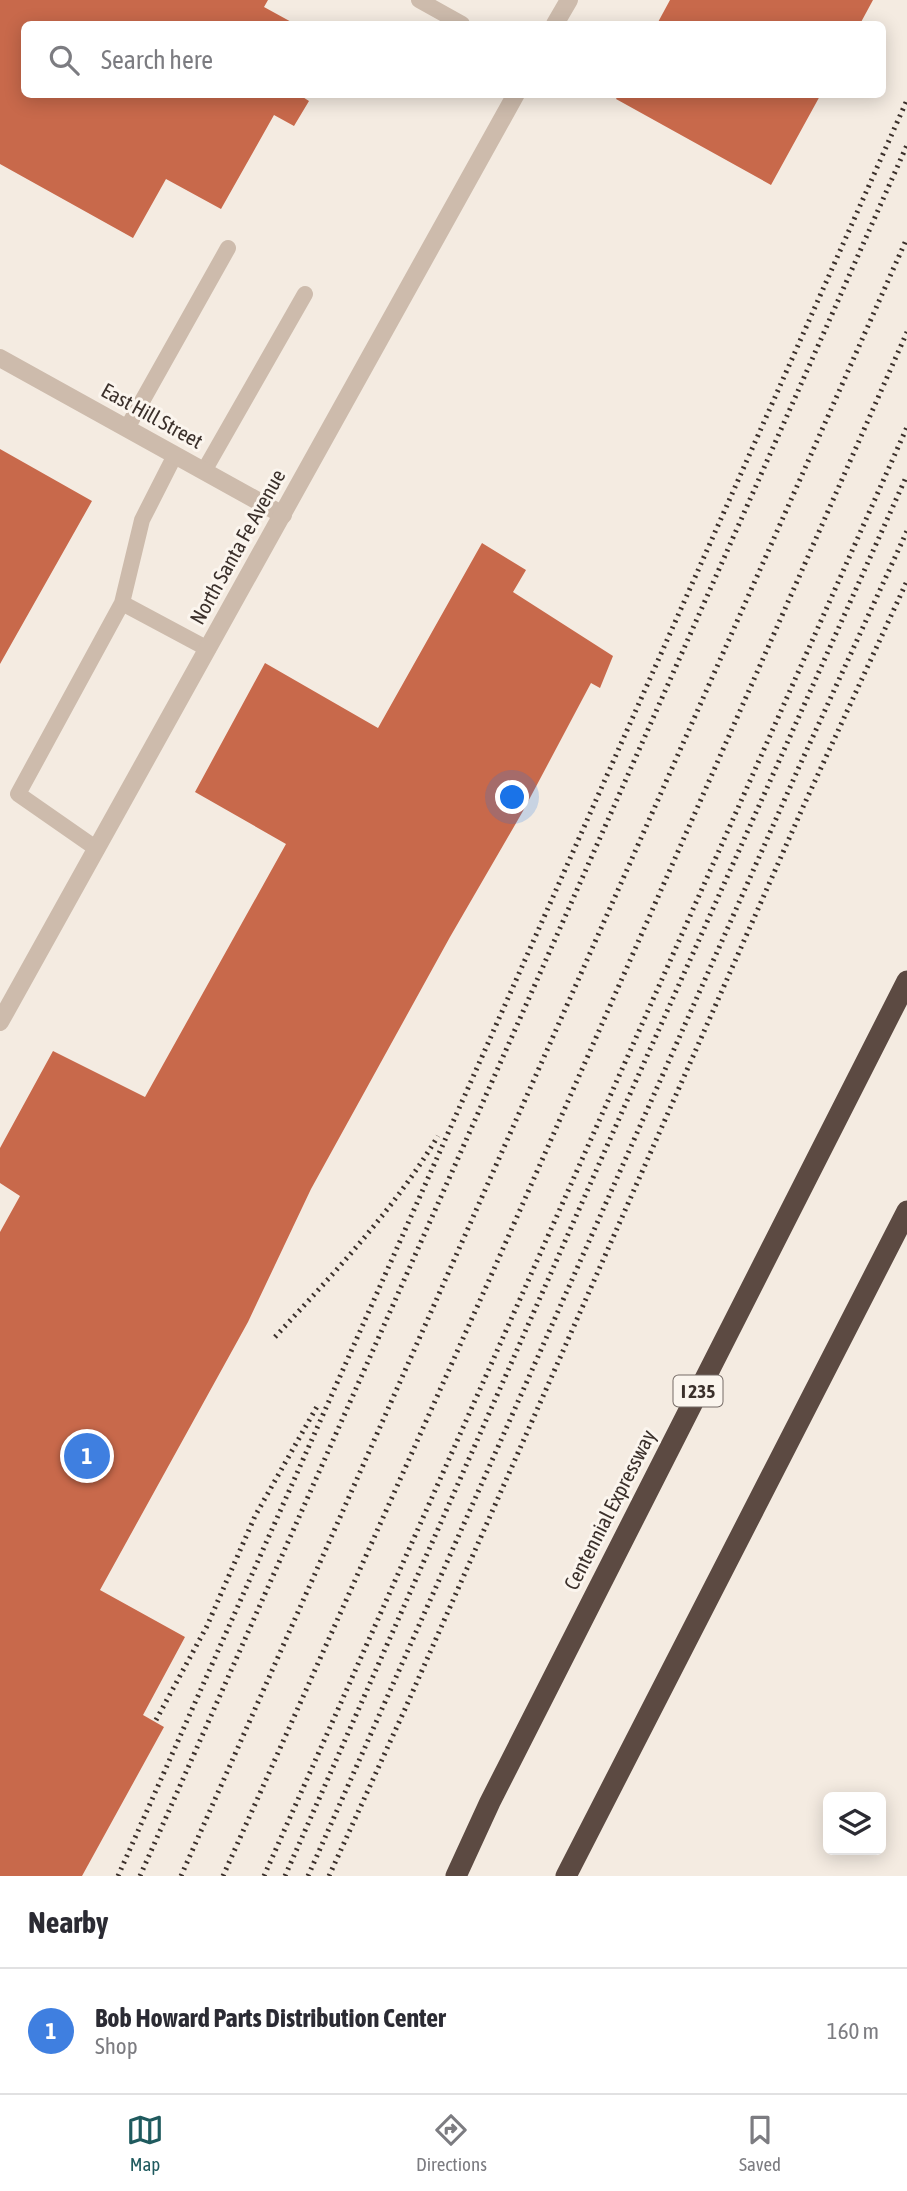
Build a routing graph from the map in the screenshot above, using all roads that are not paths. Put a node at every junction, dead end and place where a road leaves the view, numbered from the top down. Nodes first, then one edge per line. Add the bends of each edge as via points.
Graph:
1 (419, 0) edge
2 (569, 0) edge
3 (457, 21) edge
4 (557, 21) edge
5 (514, 98) edge
6 (228, 248) dead end
7 (305, 294) dead end
8 (0, 358) edge
9 (127, 428) junction
10 (175, 455) junction
11 (204, 471) junction
12 (283, 515) junction
13 (122, 604) junction
14 (208, 649) junction
15 (97, 849) junction
16 (907, 981) edge
17 (0, 1022) edge
18 (907, 1211) edge
19 (490, 1802) junction
20 (451, 1876) edge
21 (456, 1876) edge
22 (566, 1876) edge

1 - 3 lane
2 - 4 street
5 - 12 street, North Santa Fe Avenue
6 - 9 lane
7 - 11 lane
8 - 9 street, East Hill Street
9 - 10 street, East Hill Street
10 - 11 street, East Hill Street
10 - 13 lane via 142,520
11 - 12 street, East Hill Street
12 - 14 street, North Santa Fe Avenue
13 - 14 lane
13 - 15 lane via 18,794
14 - 15 street, North Santa Fe Avenue
15 - 17 street, North Santa Fe Avenue
16 - 19 highway, Centennial Expressway / I 235
18 - 22 highway
19 - 20 highway
19 - 21 highway, Centennial Expressway / I 235

